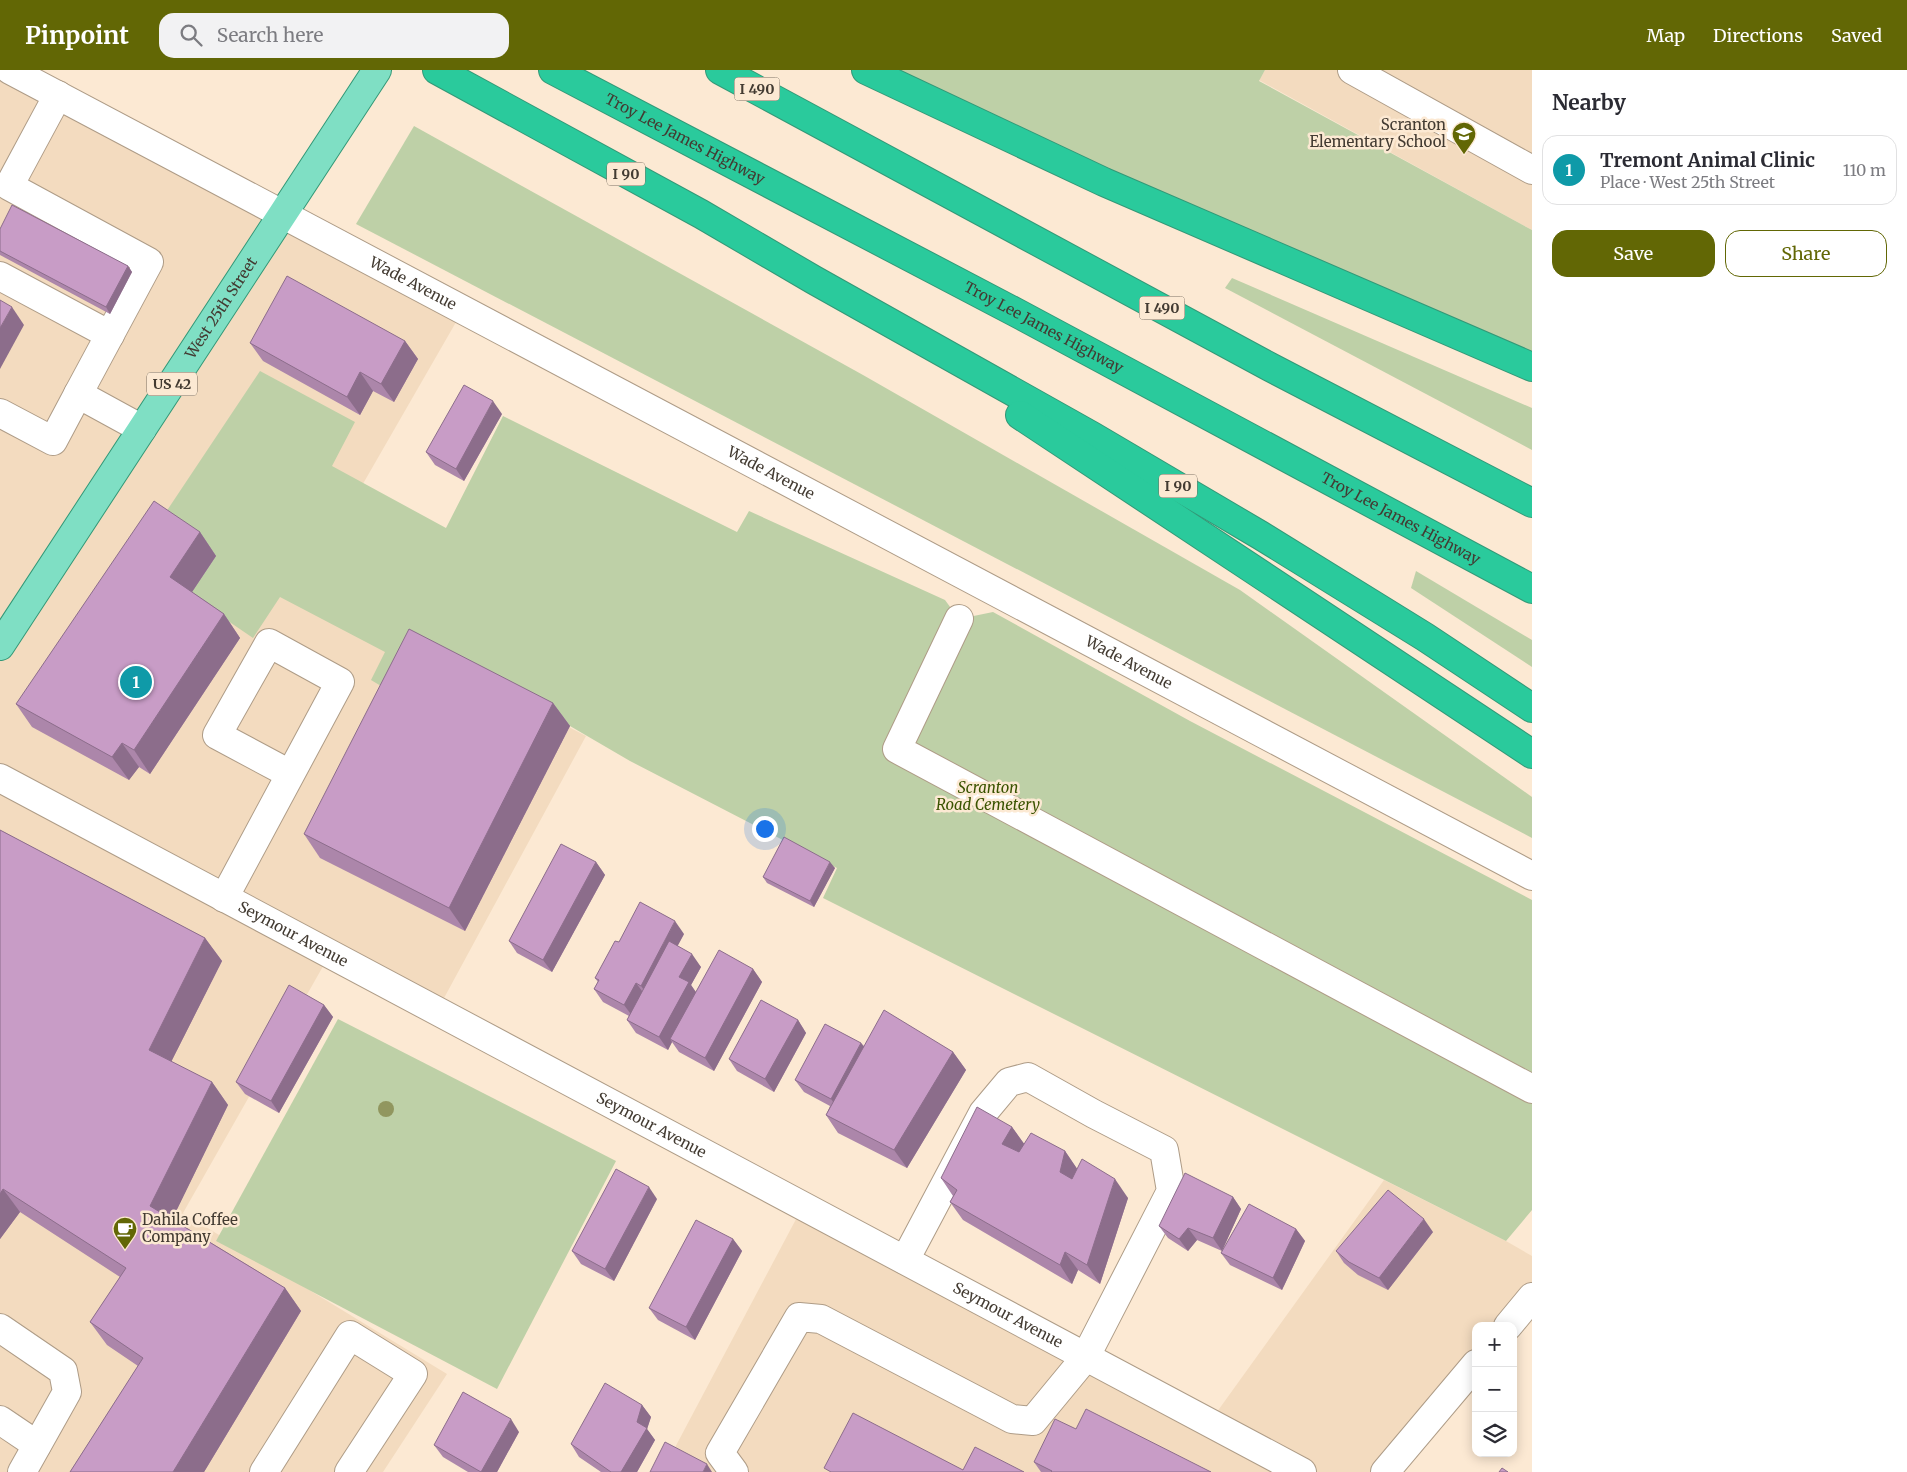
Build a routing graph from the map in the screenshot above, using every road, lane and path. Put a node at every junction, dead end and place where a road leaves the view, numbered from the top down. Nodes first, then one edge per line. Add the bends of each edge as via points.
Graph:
1 (10, 70) edge
2 (377, 70) edge
3 (437, 70) edge
4 (553, 70) edge
5 (720, 70) edge
6 (866, 70) edge
7 (1352, 70) edge
8 (58, 95) junction
9 (1532, 170) edge
10 (4, 194) edge
11 (283, 214) junction
12 (67, 217) junction
13 (54, 242) edge
14 (116, 244) junction
15 (41, 266) edge
16 (103, 268) edge
17 (0, 276) edge
18 (814, 280) junction
19 (28, 290) junction
20 (90, 293) edge
21 (77, 317) junction
22 (110, 335) junction
23 (1532, 367) edge
24 (78, 394) junction
25 (0, 412) edge
26 (142, 429) junction
27 (1532, 503) edge
28 (1532, 589) edge
29 (959, 620) dead end
30 (0, 646) edge
31 (1532, 708) edge
32 (1532, 754) edge
33 (290, 774) junction
34 (0, 778) edge
35 (1532, 876) edge
36 (224, 898) junction
37 (1532, 1089) edge
38 (905, 1260) junction
39 (1532, 1297) edge
40 (1511, 1322) edge
41 (0, 1328) edge
42 (1085, 1358) junction
43 (1473, 1367) edge
44 (0, 1420) edge
45 (38, 1446) junction
46 (22, 1472) edge
47 (264, 1472) edge
48 (349, 1472) edge
49 (734, 1472) edge
50 (1302, 1472) edge
51 (1385, 1472) edge

1 - 8 street, Wade Avenue
2 - 11 main road, West 25th Street / US 42
3 - 18 highway, I 90
4 - 28 highway, Troy Lee James Highway via 1007,307
5 - 27 highway, I 490 via 1270,367
6 - 23 highway via 1104,182
7 - 9 street
8 - 10 street
8 - 11 street, Wade Avenue
10 - 12 street
11 - 26 main road, West 25th Street / US 42
11 - 35 street, Wade Avenue
12 - 13 street
12 - 14 street
14 - 16 street
14 - 22 street via 149,262
15 - 19 street
17 - 19 street
18 - 31 highway, I 90 via 1092,436 1260,535
18 - 32 highway
19 - 21 street
20 - 21 street
21 - 22 street
22 - 24 street
24 - 25 street via 52,441
24 - 26 street
26 - 30 main road, West 25th Street / US 42
29 - 37 street via 897,749
33 - 33 street via 340,682 268,643 216,734
33 - 36 street
34 - 36 street, Seymour Avenue
36 - 38 street, Seymour Avenue
38 - 42 street, Seymour Avenue
38 - 42 street via 983,1113 1009,1082 1028,1077 1164,1150 1171,1190
39 - 40 street
41 - 45 street via 63,1371 67,1392
42 - 49 street via 1033,1421 1012,1419 821,1319 799,1317 720,1454
42 - 50 street, Seymour Avenue
43 - 51 street
44 - 45 street
45 - 46 street
47 - 48 street via 350,1335 413,1374

